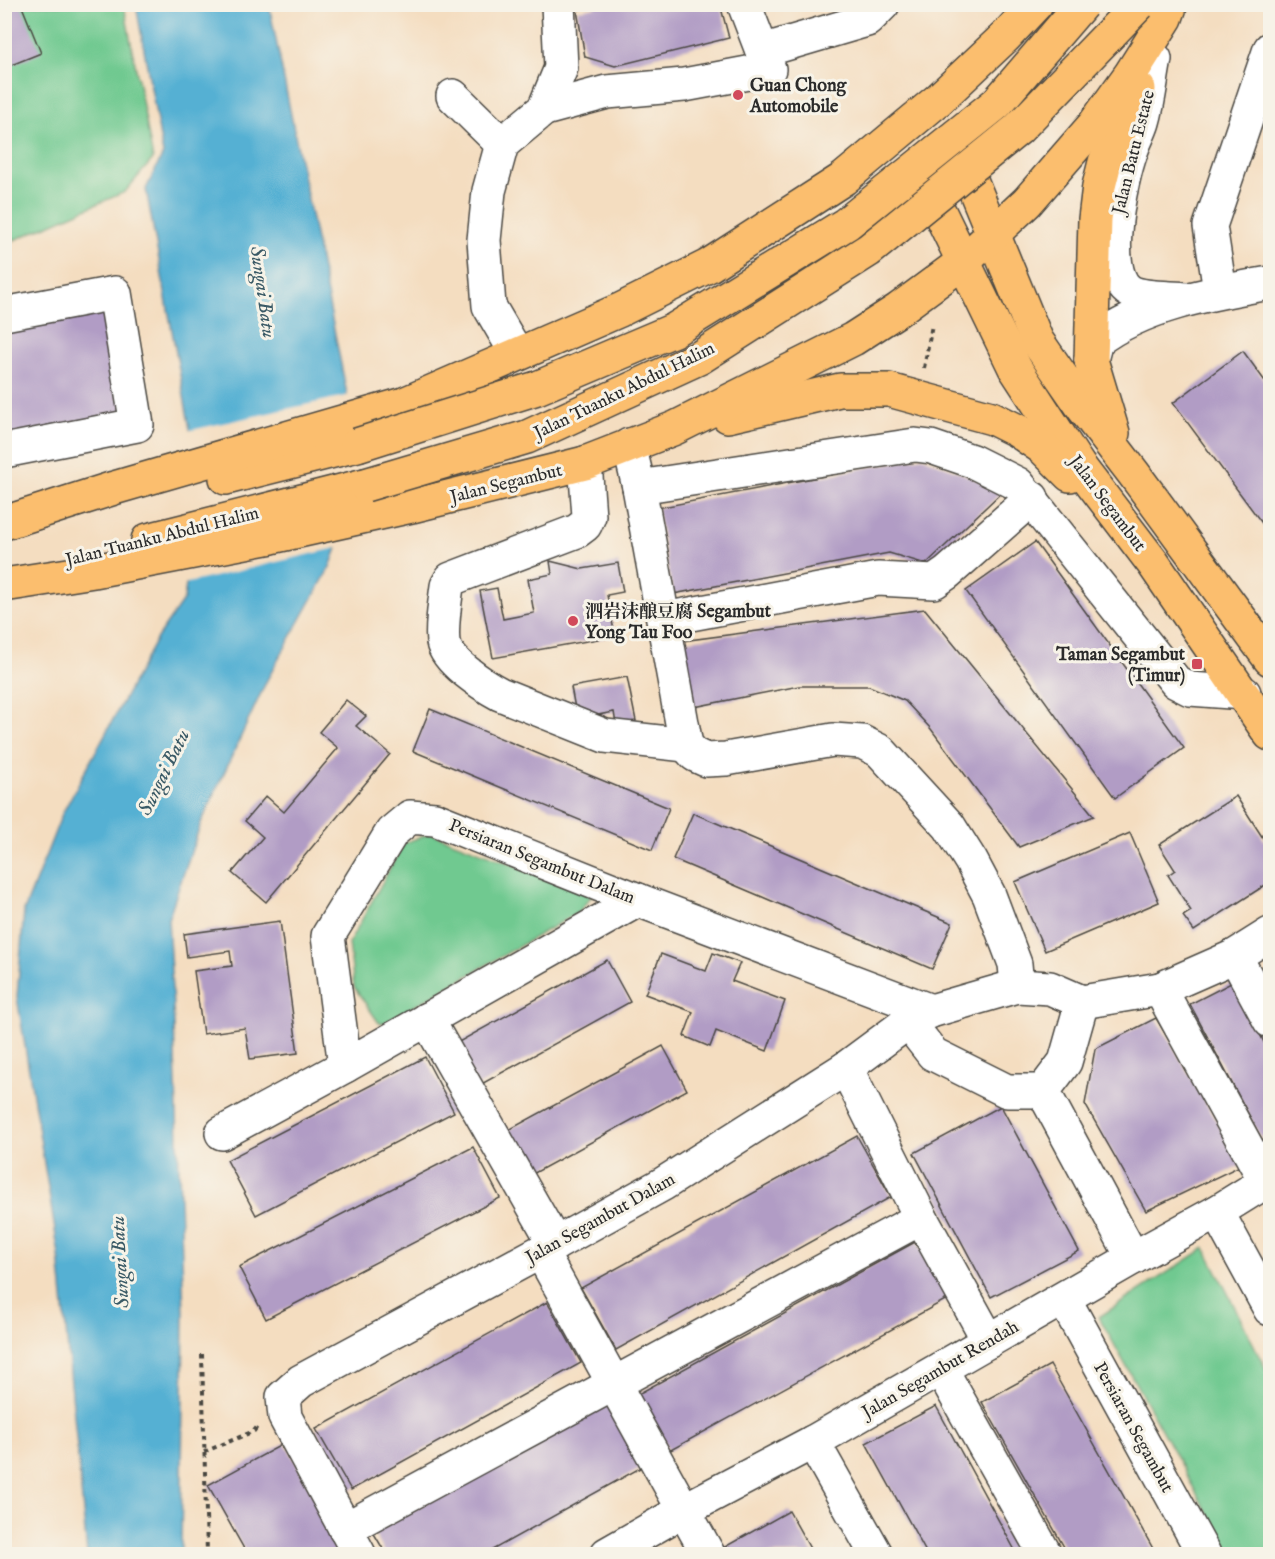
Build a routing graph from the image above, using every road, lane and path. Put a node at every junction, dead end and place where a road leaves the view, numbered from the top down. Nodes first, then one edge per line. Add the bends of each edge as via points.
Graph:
1 (558, 4) edge
2 (744, 4) edge
3 (883, 4) edge
4 (1036, 4) edge
5 (1082, 4) edge
6 (1159, 9) edge
7 (1270, 49) edge
8 (762, 51) junction
9 (1155, 59) junction
10 (453, 96) dead end
11 (938, 100) junction
12 (544, 109) junction
13 (900, 130) junction
14 (502, 144) junction
15 (993, 233) junction
16 (963, 262) junction
17 (1270, 283) edge
18 (1220, 291) junction
19 (1187, 299) junction
20 (4, 314) edge
21 (932, 323) dead end
22 (517, 354) junction
23 (1091, 360) junction
24 (924, 369) dead end
25 (675, 428) junction
26 (629, 445) junction
27 (4, 451) edge
28 (585, 463) junction
29 (1134, 474) junction
30 (639, 487) junction
31 (1032, 498) junction
32 (1113, 509) junction
33 (4, 525) edge
34 (4, 576) edge
35 (4, 585) edge
36 (664, 619) junction
37 (1270, 659) edge
38 (1244, 693) junction
39 (1270, 734) edge
40 (696, 752) junction
41 (638, 900) junction
42 (1270, 934) edge
43 (1234, 956) junction
44 (1017, 986) junction
45 (1160, 989) junction
46 (1082, 1002) junction
47 (919, 1016) junction
48 (426, 1019) junction
49 (1270, 1021) edge
50 (345, 1066) junction
51 (846, 1068) junction
52 (1043, 1091) junction
53 (222, 1133) dead end
54 (1268, 1181) edge
55 (1217, 1212) junction
56 (921, 1218) junction
57 (548, 1248) junction
58 (1133, 1258) junction
59 (1064, 1299) junction
60 (1270, 1310) edge
61 (990, 1341) junction
62 (201, 1354) dead end
63 (942, 1369) junction
64 (615, 1384) junction
65 (282, 1397) junction
66 (813, 1442) junction
67 (204, 1452) junction
68 (684, 1510) junction
69 (352, 1542) edge
70 (207, 1554) edge
71 (607, 1554) edge
72 (708, 1554) edge
73 (876, 1554) edge
74 (1045, 1554) edge
75 (1204, 1554) edge

1 - 12 street via 561,68
2 - 8 street
3 - 8 street via 867,20
4 - 11 main road
5 - 33 main road, Jalan Tuanku Abdul Halim, bridge via 997,103 846,224 674,330 537,388 397,433 179,489
6 - 9 main road
6 - 15 main road, Jalan Segambut via 1094,125 1027,202
6 - 34 main road, Jalan Tuanku Abdul Halim, bridge via 869,250 699,358 527,437 365,485
7 - 18 street via 1210,226
8 - 12 street via 769,69 684,85 607,92
9 - 19 street, Jalan Batu Estate via 1143,123 1120,190 1115,259 1128,289 1143,295
9 - 23 main road via 1114,139 1099,186
10 - 14 street
11 - 13 main road
11 - 15 main road, Jalan Segambut
12 - 14 street
13 - 16 main road, Jalan Segambut
13 - 22 main road via 843,179 708,267
14 - 22 street via 489,191 485,271 489,306
15 - 16 main road, Jalan Segambut
15 - 29 main road, Jalan Segambut via 1037,341
16 - 25 main road, Jalan Segambut via 853,339
16 - 32 main road, Jalan Segambut via 1015,368 1079,466
17 - 18 street, Jalan Batu Estate
18 - 19 street, Jalan Batu Estate
19 - 23 street, Jalan Batu Estate via 1108,331 1096,341
20 - 27 street via 115,293 137,425
21 - 24 path
22 - 33 main road via 404,404 114,488
23 - 29 main road via 1111,428
25 - 26 main road, Jalan Segambut
25 - 32 main road via 840,390 889,390 974,412 1018,431
26 - 28 main road, Jalan Segambut
26 - 30 street
28 - 35 main road, Jalan Segambut via 272,537
28 - 40 street via 589,516 585,525 451,579 447,586 443,643 449,656 483,686 500,694 605,736
29 - 37 main road, Jalan Segambut
30 - 31 street via 915,445 972,462 1018,483
30 - 36 street
31 - 36 street via 934,582 878,579
31 - 38 street via 1176,682 1190,689
32 - 38 main road, Jalan Segambut
36 - 40 street
38 - 39 main road, Jalan Segambut
40 - 44 street via 726,759 833,740 862,742 880,751 949,826 971,861 1016,964
41 - 47 street, Persiaran Segambut Dalam
41 - 48 street
41 - 50 street, Persiaran Segambut Dalam via 435,819 410,818 392,832 328,936
42 - 43 street
43 - 45 street
43 - 49 street
44 - 46 street, Jalan Segambut Dalam via 1050,988
44 - 47 street, Jalan Segambut Dalam
45 - 46 street
45 - 54 street
46 - 52 street via 1065,1062
47 - 51 street, Jalan Segambut Dalam
47 - 52 street via 933,1054 1007,1091
48 - 50 street
48 - 57 street
50 - 53 street
51 - 56 street
51 - 57 street, Jalan Segambut Dalam via 663,1184
52 - 58 street
54 - 55 street, Jalan Segambut Rendah
55 - 58 street, Jalan Segambut Rendah
55 - 60 street
56 - 61 street
56 - 64 street
57 - 64 street
57 - 65 street, Jalan Segambut Dalam via 301,1381
58 - 59 street, Jalan Segambut Rendah
59 - 61 street, Jalan Segambut Rendah
59 - 75 street, Persiaran Segambut
61 - 63 street, Jalan Segambut Rendah
62 - 67 path
63 - 66 street, Jalan Segambut Rendah
63 - 74 street
64 - 68 street
64 - 69 street
65 - 67 path via 254,1431
65 - 69 street via 285,1417
66 - 68 street, Jalan Segambut Rendah
66 - 73 street
67 - 70 path
68 - 71 street, Jalan Segambut Rendah
68 - 72 street

